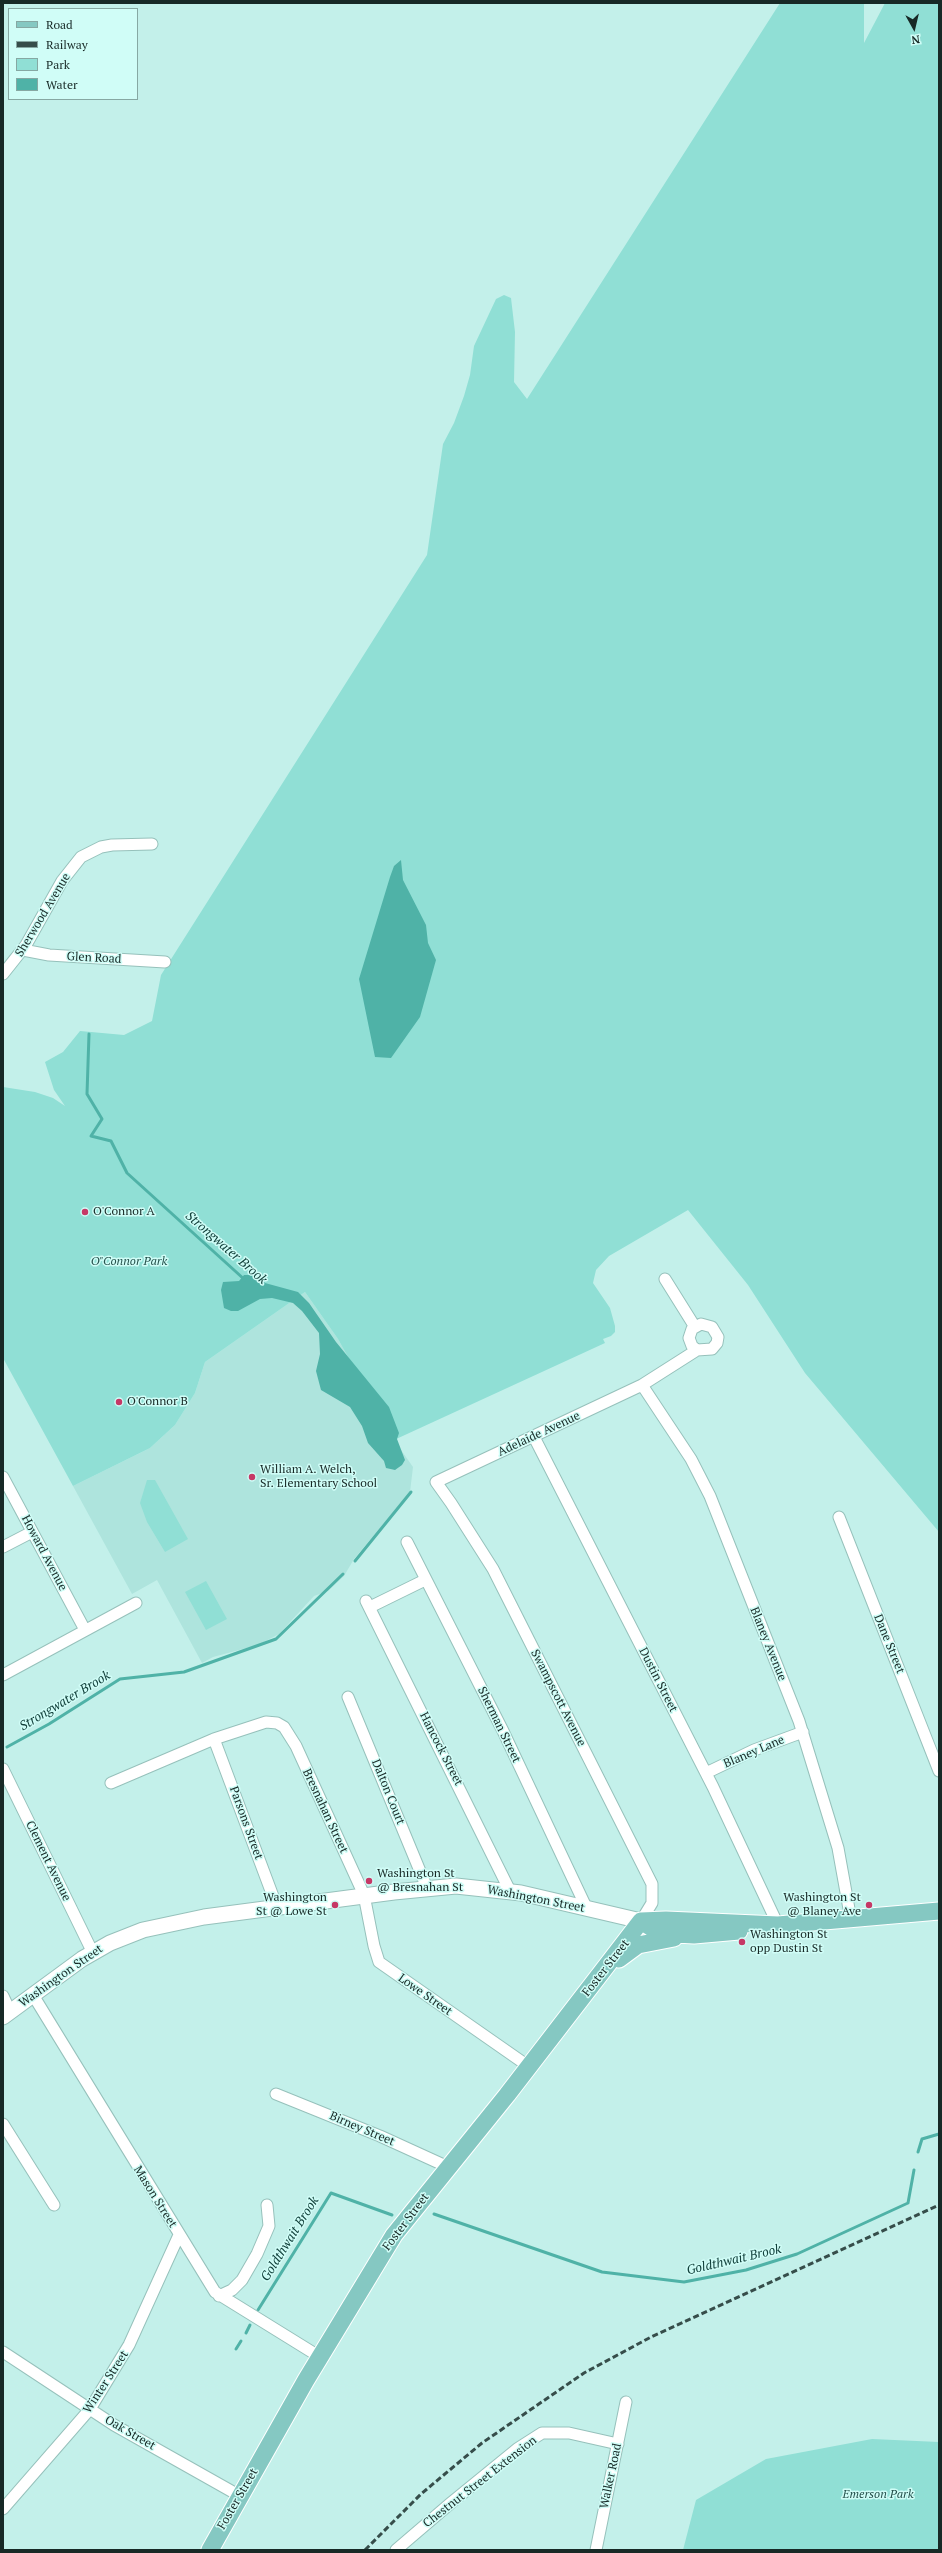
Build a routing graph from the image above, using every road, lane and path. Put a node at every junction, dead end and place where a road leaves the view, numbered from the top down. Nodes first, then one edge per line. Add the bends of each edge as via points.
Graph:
1 (152, 844) dead end
2 (23, 950) junction
3 (165, 962) dead end
4 (3, 974) edge
5 (665, 1280) dead end
6 (694, 1328) junction
7 (697, 1350) junction
8 (642, 1385) junction
9 (534, 1437) junction
10 (3, 1477) edge
11 (436, 1482) joint
12 (839, 1518) dead end
13 (32, 1532) junction
14 (407, 1542) dead end
15 (3, 1547) edge
16 (425, 1580) junction
17 (136, 1603) dead end
18 (85, 1630) junction
19 (3, 1675) edge
20 (348, 1697) dead end
21 (803, 1732) junction
22 (214, 1739) junction
23 (3, 1769) edge
24 (939, 1771) edge
25 (706, 1773) junction
26 (111, 1783) dead end
27 (427, 1888) junction
28 (510, 1891) junction
29 (364, 1895) junction
30 (277, 1907) junction
31 (587, 1909) junction
32 (939, 1911) edge
33 (851, 1920) junction
34 (641, 1921) junction
35 (778, 1925) junction
36 (694, 1936) junction
37 (93, 1953) junction
38 (603, 1971) junction
39 (33, 1995) junction
40 (3, 1996) edge
41 (7, 2014) edge
42 (528, 2066) junction
43 (276, 2094) dead end
44 (3, 2124) edge
45 (448, 2167) junction
46 (54, 2205) dead end
47 (267, 2205) dead end
48 (179, 2235) junction
49 (219, 2296) junction
50 (3, 2352) edge
51 (320, 2357) junction
52 (626, 2402) dead end
53 (90, 2409) junction
54 (618, 2444) junction
55 (240, 2496) junction
56 (3, 2509) edge
57 (210, 2550) edge
58 (396, 2550) edge
59 (596, 2550) edge

1 - 2 street, Sherwood Avenue via 101,847 81,857 62,881
2 - 3 street, Glen Road via 49,956
2 - 4 street, Sherwood Avenue
5 - 6 street
6 - 7 street via 689,1338
6 - 7 street via 701,1324 712,1327 718,1337 712,1349
7 - 8 street, Adelaide Avenue
8 - 9 street, Adelaide Avenue
8 - 21 street, Blaney Avenue via 691,1459 710,1496
9 - 11 street, Adelaide Avenue
9 - 25 street, Dustin Street
10 - 13 street, Howard Avenue
11 - 34 street, Swampscott Avenue via 493,1569 652,1884 652,1903
12 - 24 street, Dane Street
13 - 15 street
13 - 18 street, Howard Avenue
14 - 16 street, Sherman Street
16 - 28 street, Hancock Street via 368,1604
16 - 31 street, Sherman Street via 503,1731
17 - 18 street
18 - 19 street
20 - 27 street, Dalton Court
21 - 25 street, Blaney Lane via 754,1750
21 - 33 street, Blaney Avenue via 838,1848
22 - 26 street
22 - 29 street, Bresnahan Street via 266,1722 284,1727 296,1746
22 - 30 street, Parsons Street
23 - 37 street, Clement Avenue
25 - 35 street, Dustin Street
27 - 28 main road, Washington Street via 456,1886
27 - 29 main road, Washington Street
28 - 31 main road, Washington Street
29 - 30 main road, Washington Street
29 - 42 street, Lowe Street via 374,1946 384,1967
30 - 37 main road, Washington Street via 170,1923 128,1936
31 - 34 main road, Washington Street
32 - 33 main road, Washington Street
33 - 35 main road, Washington Street
34 - 35 main road, Washington Street
34 - 36 main road, Washington Street via 657,1931
34 - 38 main road, Foster Street
35 - 36 main road, Washington Street
36 - 38 main road via 638,1946
37 - 39 main road, Washington Street
38 - 42 main road, Foster Street
39 - 41 main road, Washington Street
39 - 48 street, Mason Street
40 - 41 street
42 - 45 main road, Foster Street
43 - 45 street, Birney Street
44 - 46 street
45 - 51 main road, Foster Street via 394,2236
47 - 49 street via 269,2226 257,2254 242,2280 232,2290
48 - 49 street, Mason Street
48 - 53 street, Winter Street via 129,2345
49 - 51 street, Mason Street
50 - 53 street, Oak Street
51 - 55 main road, Foster Street
52 - 54 street, Walker Road
53 - 55 street, Oak Street
53 - 56 street, Winter Street
54 - 58 street, Chestnut Street Extension via 569,2433 542,2433 517,2449
54 - 59 street, Walker Road
55 - 57 main road, Foster Street

